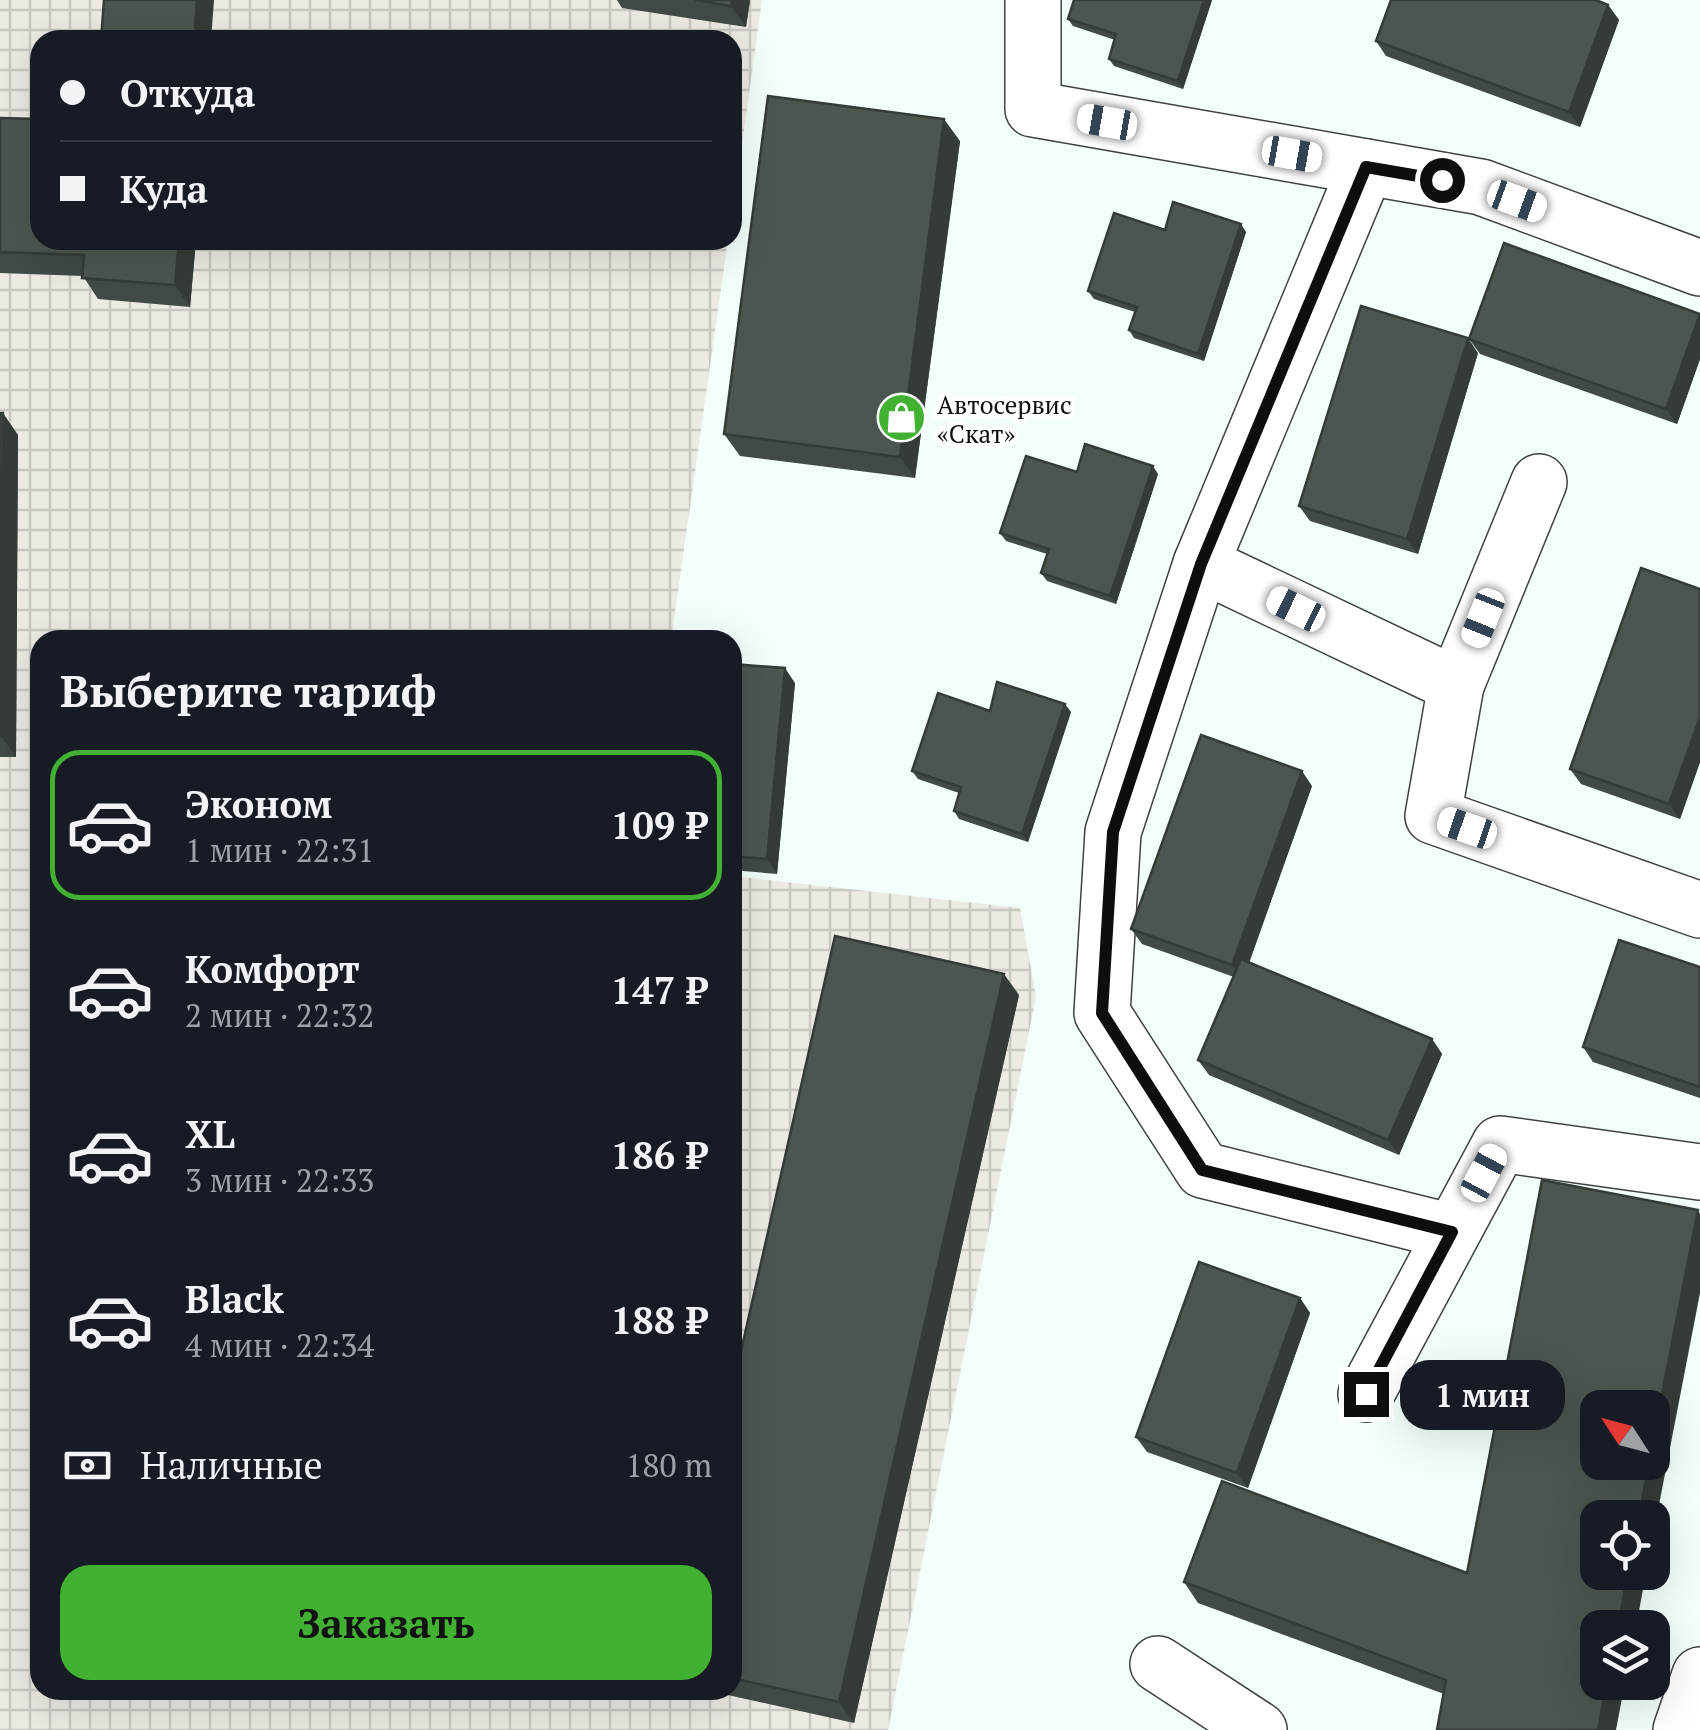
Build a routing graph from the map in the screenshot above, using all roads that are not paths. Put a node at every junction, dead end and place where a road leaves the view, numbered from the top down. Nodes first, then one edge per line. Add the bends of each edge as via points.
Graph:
1 (1033, 0) edge
2 (1366, 167) junction
3 (1700, 268) edge
4 (1539, 482) dead end
5 (1201, 564) junction
6 (1456, 685) junction
7 (1700, 910) edge
8 (1700, 1172) edge
9 (1452, 1232) junction
10 (1366, 1394) dead end
11 (1158, 1664) dead end
12 (1700, 1675) edge
13 (1259, 1730) edge
14 (1681, 1730) edge

1 - 2 lane via 1033,109
2 - 3 lane via 1481,188
2 - 5 lane
4 - 6 lane
5 - 6 lane
5 - 9 lane via 1113,832 1102,1013 1202,1170
6 - 7 lane via 1433,816
8 - 9 lane via 1500,1144
9 - 10 lane
11 - 13 lane
12 - 14 lane

